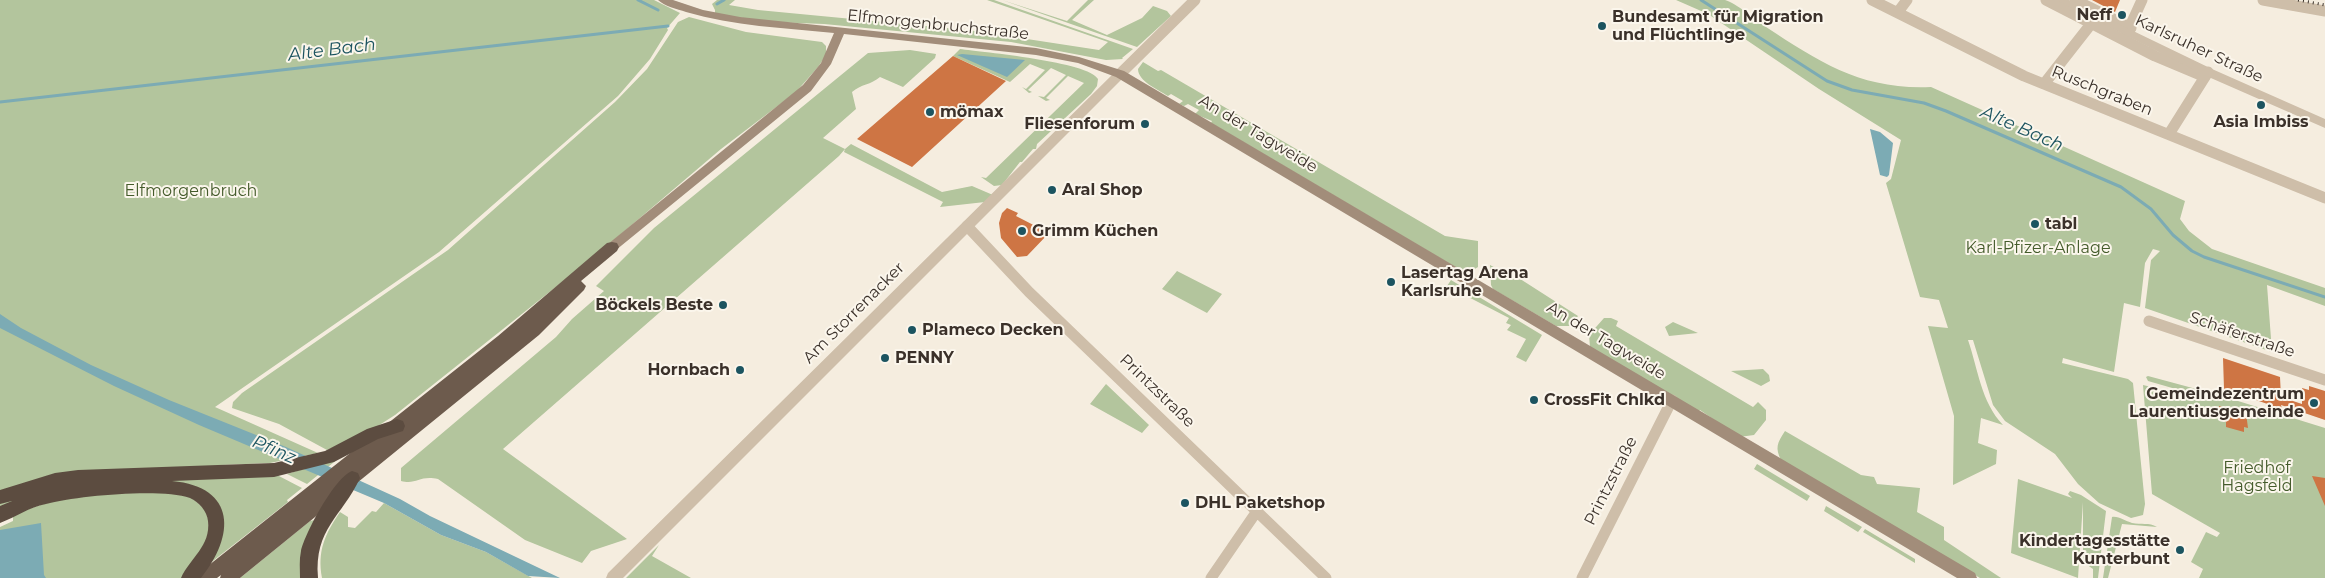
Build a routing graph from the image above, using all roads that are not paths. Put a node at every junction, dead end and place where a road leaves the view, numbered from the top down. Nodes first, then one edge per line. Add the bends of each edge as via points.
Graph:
1 (663, 0) edge
2 (1195, 0) edge
3 (1872, 0) edge
4 (1907, 0) edge
5 (2046, 0) edge
6 (2061, 0) edge
7 (2076, 0) edge
8 (2142, 0) edge
9 (2263, 0) edge
10 (2325, 11) edge
11 (1898, 12) junction
12 (2113, 23) junction
13 (2091, 24) junction
14 (840, 30) junction
15 (2129, 30) junction
16 (869, 34) junction
17 (832, 53) junction
18 (1120, 74) junction
19 (2206, 75) junction
20 (2044, 84) junction
21 (2325, 124) edge
22 (2169, 134) junction
23 (2325, 198) edge
24 (967, 226) junction
25 (612, 247) junction
26 (528, 319) joint
27 (2149, 321) dead end
28 (2325, 380) edge
29 (1672, 400) junction
30 (397, 426) joint
31 (357, 457) junction
32 (352, 478) joint
33 (0, 497) edge
34 (321, 502) junction
35 (1257, 511) junction
36 (0, 515) edge
37 (190, 578) edge
38 (205, 578) edge
39 (228, 578) edge
40 (309, 578) edge
41 (613, 578) edge
42 (1211, 578) edge
43 (1326, 578) edge
44 (1582, 578) edge
45 (1970, 578) edge

1 - 14 main road, Elfmorgenbruchstraße via 699,14 733,21
2 - 18 street
3 - 11 street, Ruschgraben
4 - 11 street
5 - 13 street, Karlsruher Straße
6 - 12 street, Karlsruher Straße
7 - 12 street, Karlsruher Straße
8 - 15 street
9 - 10 street
11 - 20 street, Ruschgraben
12 - 15 street, Karlsruher Straße
13 - 19 street, Karlsruher Straße via 2155,56
13 - 20 street
14 - 16 main road, Elfmorgenbruchstraße
14 - 17 main road
15 - 19 street, Karlsruher Straße
16 - 17 main road via 848,41
16 - 18 main road, Elfmorgenbruchstraße via 1020,50 1092,64
17 - 25 main road via 814,81 794,99
18 - 24 street, Am Storrenacker
18 - 29 main road, An der Tagweide
19 - 21 street, Karlsruher Straße
19 - 22 street
20 - 22 street, Ruschgraben
22 - 23 street, Ruschgraben
24 - 35 street, Printzstraße via 1006,271
24 - 41 street, Am Storrenacker
25 - 26 highway
25 - 31 highway via 590,276 513,348
26 - 30 highway
27 - 28 street, Schäferstraße
29 - 44 street, Printzstraße
29 - 45 main road, An der Tagweide
30 - 31 highway via 373,434
31 - 32 highway
31 - 33 highway via 249,472 78,477 46,482
31 - 34 highway
32 - 34 highway
34 - 38 highway
34 - 39 highway
34 - 40 highway via 318,529 308,552
35 - 42 street
35 - 43 street, Printzstraße
36 - 37 highway via 34,500 73,491 154,487 193,492 209,504 217,526 210,552

